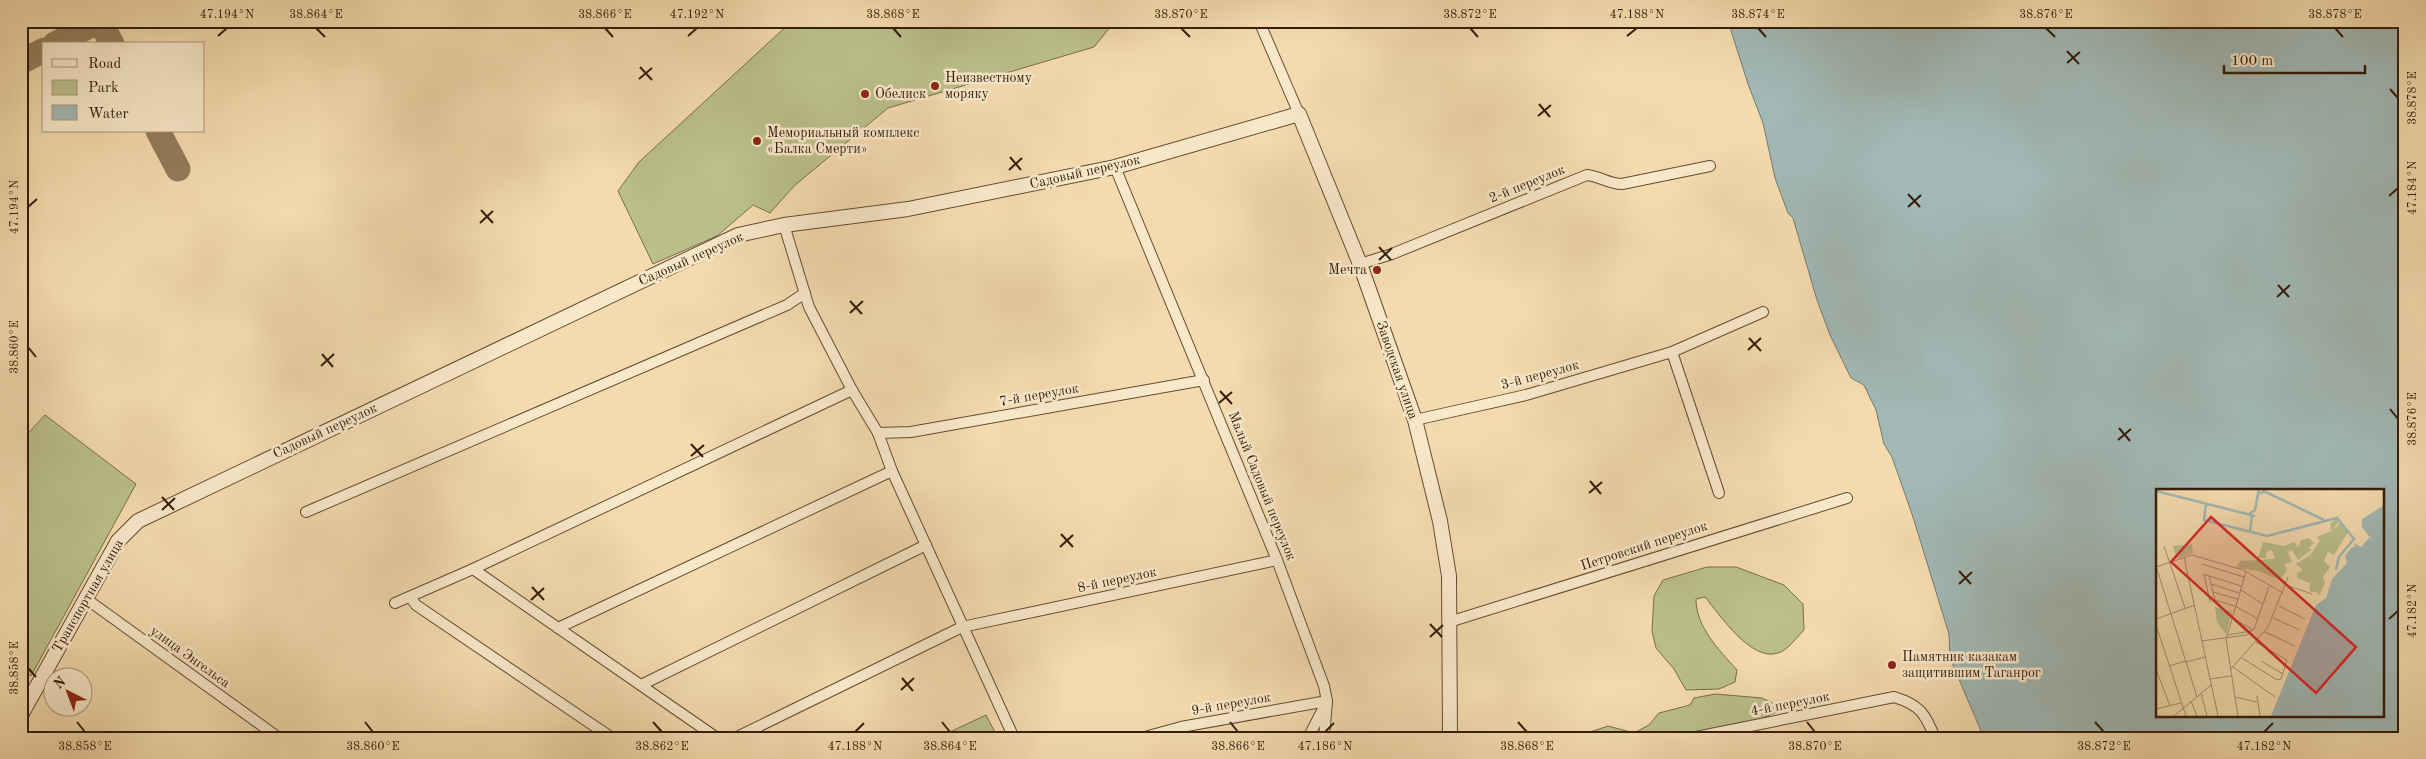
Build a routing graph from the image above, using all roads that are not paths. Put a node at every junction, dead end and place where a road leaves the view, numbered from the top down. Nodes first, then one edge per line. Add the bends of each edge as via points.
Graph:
1 (1259, 21) edge
2 (1299, 114) junction
3 (1710, 166) dead end
4 (1115, 167) junction
5 (784, 226) junction
6 (1360, 264) junction
7 (805, 293) junction
8 (1763, 312) dead end
9 (1672, 352) junction
10 (1204, 380) junction
11 (852, 390) junction
12 (1415, 420) junction
13 (878, 433) junction
14 (892, 471) junction
15 (1719, 494) dead end
16 (1846, 498) dead end
17 (306, 512) dead end
18 (151, 513) joint
19 (926, 545) junction
20 (1277, 560) junction
21 (473, 569) junction
22 (410, 597) junction
23 (85, 598) junction
24 (395, 603) dead end
25 (1450, 622) junction
26 (962, 627) junction
27 (558, 628) junction
28 (641, 685) junction
29 (1327, 701) junction
30 (21, 715) edge
31 (278, 738) edge
32 (612, 738) edge
33 (717, 738) edge
34 (735, 738) edge
35 (1014, 738) edge
36 (1140, 738) edge
37 (1308, 738) edge
38 (1324, 738) edge
39 (1450, 738) edge
40 (1691, 738) edge
41 (1935, 738) edge

1 - 2 street, Заводская улица
2 - 4 street, Садовый переулок
2 - 6 street, Заводская улица
3 - 6 street, 2-й переулок via 1622,184 1586,175
4 - 5 street, Садовый переулок via 908,209
4 - 10 street, Малый Садовый переулок
5 - 7 street
5 - 18 street, Садовый переулок via 738,235
6 - 12 street, Заводская улица
7 - 11 street via 809,307
7 - 17 street via 788,305
8 - 9 street, 3-й переулок
9 - 12 street, 3-й переулок via 1526,394
9 - 15 street
10 - 13 street, 7-й переулок via 911,432
10 - 20 street, Малый Садовый переулок
11 - 13 street
11 - 21 street
12 - 25 street, Заводская улица via 1445,547
13 - 14 street
14 - 19 street
14 - 27 street
16 - 25 street, Петровский переулок
18 - 23 street, Транспортная улица via 125,532
19 - 26 street
19 - 28 street
20 - 26 street, 8-й переулок
20 - 29 street, Малый Садовый переулок
21 - 22 street
21 - 27 street
22 - 24 street
22 - 32 street via 416,605
23 - 30 street, Транспортная улица
23 - 31 street, улица Энгельса
25 - 39 street, Заводская улица
26 - 34 street, 8-й переулок
26 - 35 street
27 - 28 street
28 - 33 street
29 - 36 street, 9-й переулок via 1181,727
29 - 37 street
29 - 38 street, Малый Садовый переулок
40 - 41 street, 4-й переулок via 1894,697 1914,703 1929,722

